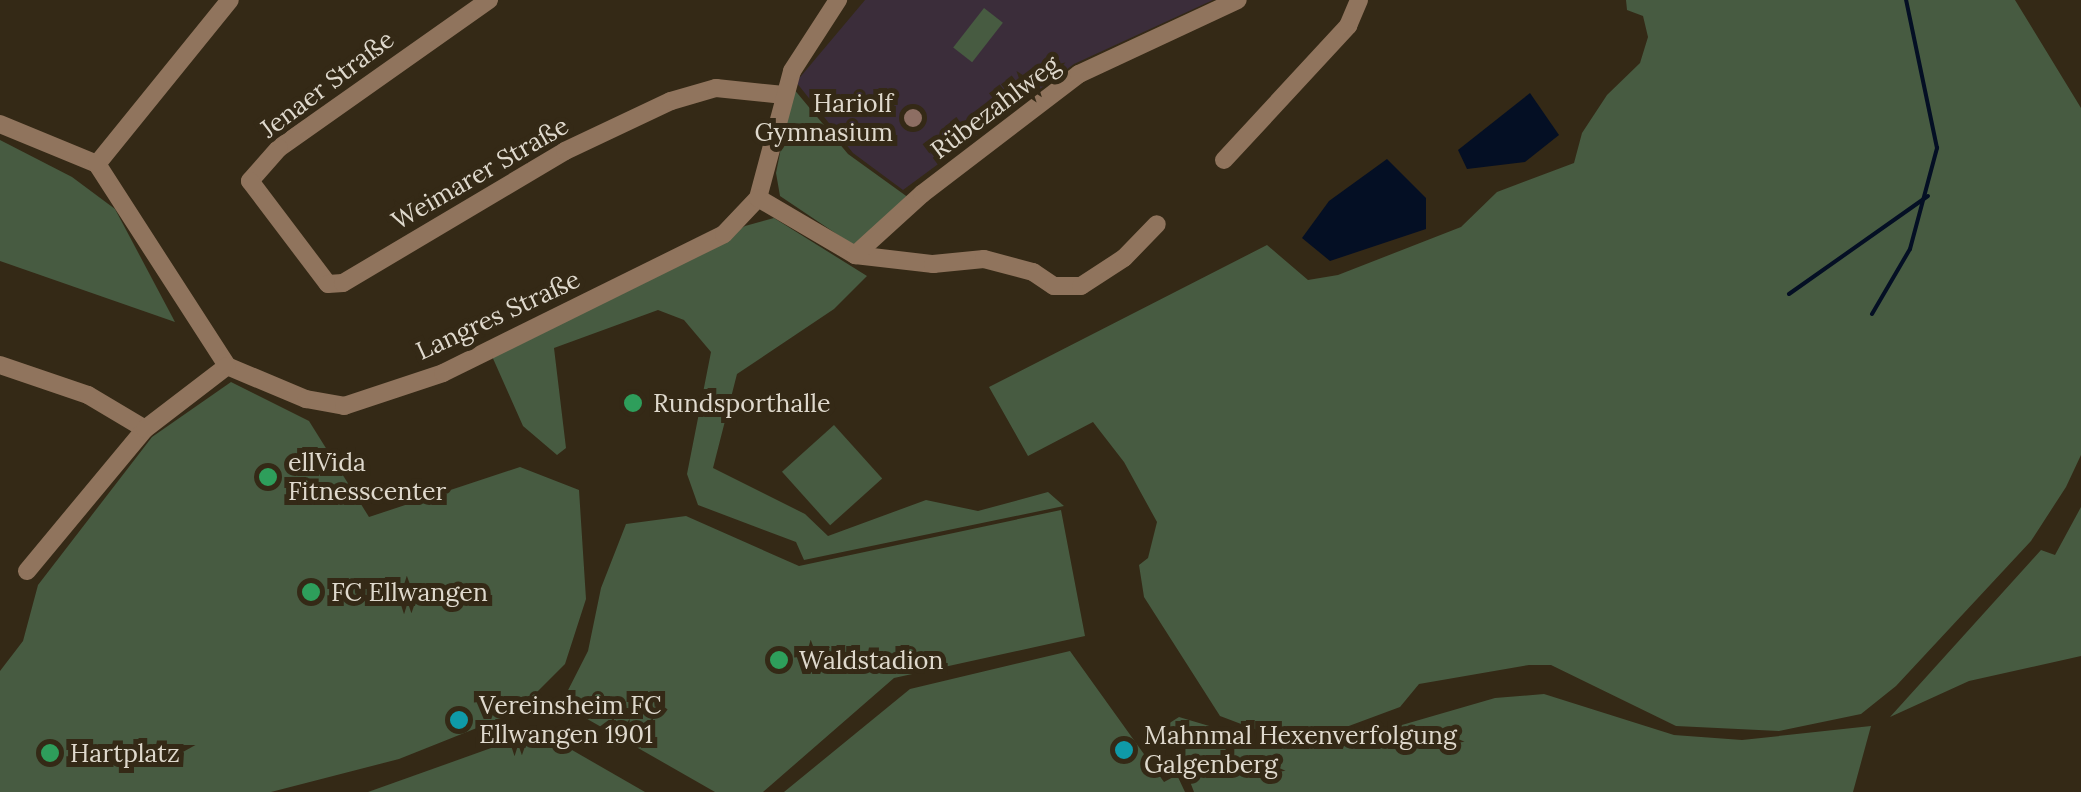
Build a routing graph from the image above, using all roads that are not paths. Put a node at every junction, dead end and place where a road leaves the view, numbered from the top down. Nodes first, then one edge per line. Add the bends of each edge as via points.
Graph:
1 (230, 0) edge
2 (489, 0) edge
3 (838, 0) edge
4 (1238, 0) edge
5 (1359, 0) edge
6 (784, 95) junction
7 (0, 124) edge
8 (1224, 160) dead end
9 (98, 164) junction
10 (250, 181) joint
11 (758, 198) junction
12 (1157, 224) dead end
13 (855, 256) junction
14 (0, 365) edge
15 (227, 366) junction
16 (146, 429) junction
17 (27, 571) dead end

1 - 9 street
2 - 10 street, Jenaer Straße via 278,148
3 - 6 street via 807,43
4 - 13 street, Rübezahlweg via 1079,74 922,194
5 - 8 street via 1348,26
6 - 10 street, Weimarer Straße via 716,88 671,101 564,151 343,284 328,284
6 - 11 street
7 - 9 street
9 - 15 street
11 - 13 street
11 - 15 street, Langres Straße via 724,234 659,268 443,373 344,406 306,399
12 - 13 street via 1124,258 1082,286 1054,286 1033,272 984,258 933,264
14 - 16 street via 88,396
15 - 16 street
16 - 17 street

